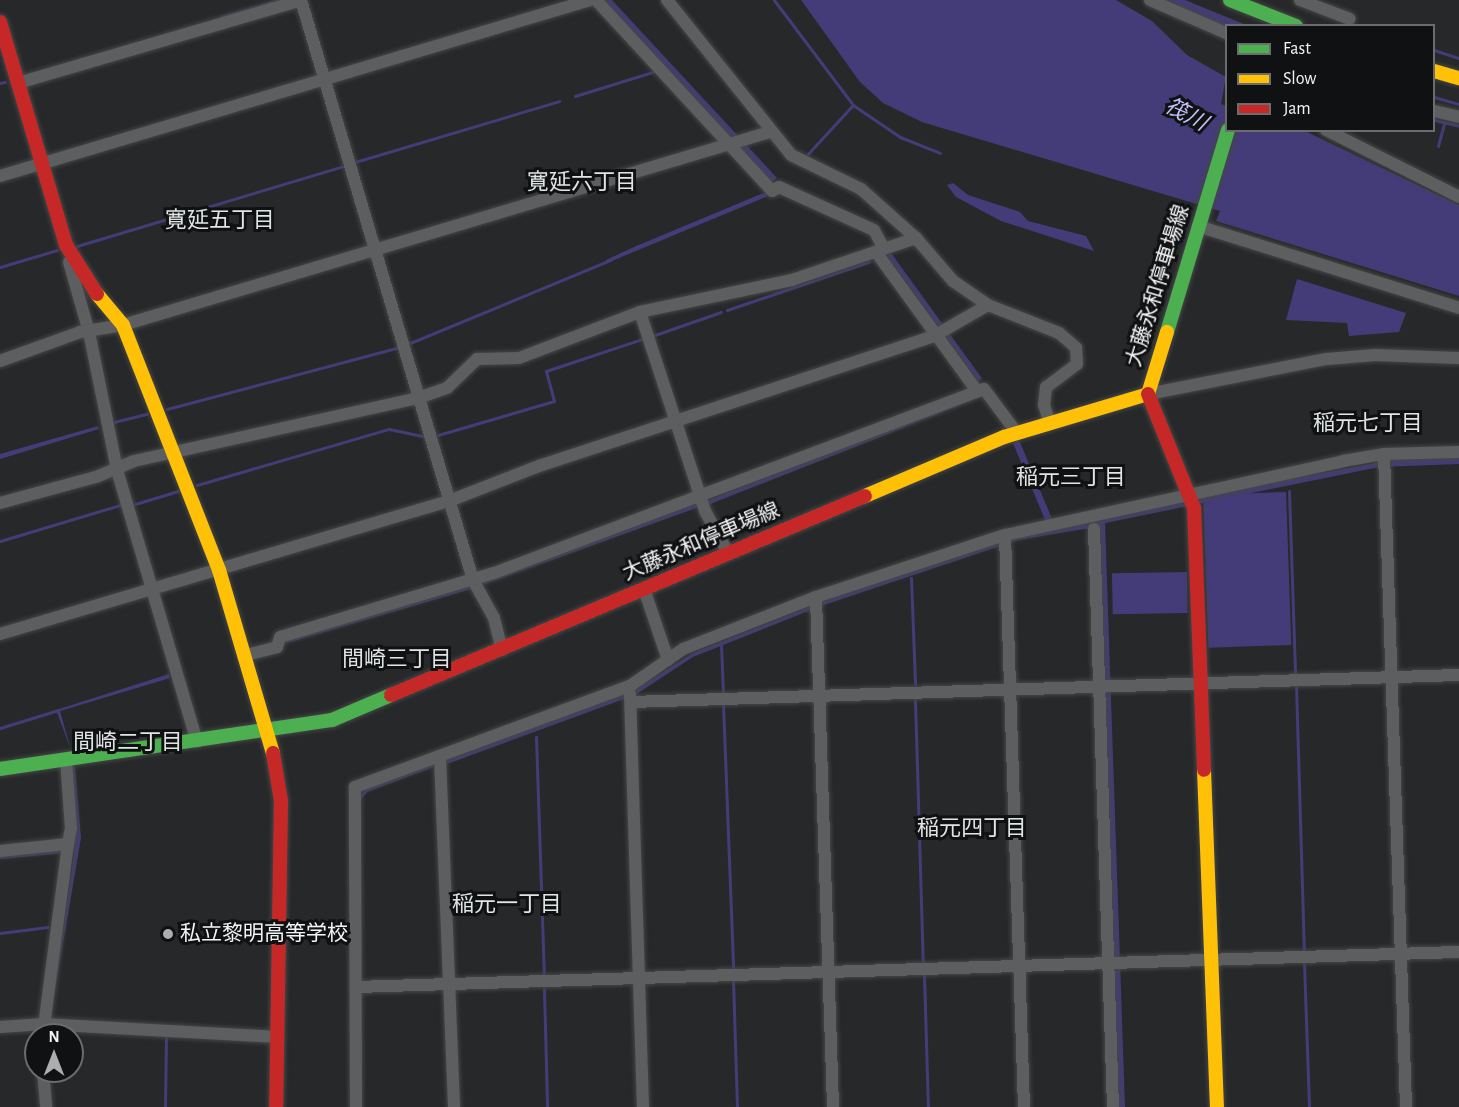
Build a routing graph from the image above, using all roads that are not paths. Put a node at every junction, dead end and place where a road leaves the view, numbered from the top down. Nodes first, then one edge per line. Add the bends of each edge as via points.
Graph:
1 (301, 0) edge
2 (590, 0) edge
3 (596, 0) edge
4 (667, 0) edge
5 (1150, 0) edge
6 (1230, 0) edge
7 (1269, 0) edge
8 (1300, 0) edge
9 (1350, 19) dead end
10 (1262, 20) edge
11 (0, 22) edge
12 (1285, 24) edge
13 (1225, 32) edge
14 (1435, 71) edge
15 (1459, 78) edge
16 (324, 79) junction
17 (18, 83) junction
18 (1435, 111) edge
19 (1459, 117) edge
20 (770, 132) junction
21 (1226, 132) edge
22 (1330, 132) edge
23 (734, 143) junction
24 (42, 163) junction
25 (0, 176) edge
26 (1459, 197) edge
27 (1198, 226) junction
28 (916, 238) junction
29 (66, 245) junction
30 (374, 249) junction
31 (880, 251) junction
32 (988, 305) junction
33 (1459, 308) edge
34 (640, 312) junction
35 (123, 325) junction
36 (89, 332) junction
37 (941, 332) junction
38 (1459, 358) edge
39 (0, 361) edge
40 (977, 391) junction
41 (1148, 394) junction
42 (418, 398) junction
43 (676, 421) junction
44 (1050, 423) junction
45 (1017, 433) junction
46 (174, 452) junction
47 (1459, 452) edge
48 (1385, 460) junction
49 (117, 470) junction
50 (700, 497) junction
51 (1191, 500) junction
52 (449, 501) junction
53 (0, 503) edge
54 (1094, 529) dead end
55 (1006, 540) junction
56 (728, 553) junction
57 (219, 570) junction
58 (474, 584) junction
59 (644, 589) junction
60 (154, 590) junction
61 (816, 603) junction
62 (0, 634) edge
63 (502, 650) junction
64 (246, 655) junction
65 (669, 660) junction
66 (1459, 675) edge
67 (1391, 676) junction
68 (1202, 683) junction
69 (1104, 687) junction
70 (1012, 690) junction
71 (630, 694) junction
72 (822, 696) junction
73 (270, 731) junction
74 (197, 741) junction
75 (440, 757) junction
76 (66, 759) junction
77 (0, 768) edge
78 (67, 849) junction
79 (0, 850) edge
80 (1459, 952) edge
81 (1400, 954) junction
82 (1212, 961) junction
83 (1113, 963) junction
84 (1020, 965) junction
85 (830, 972) junction
86 (638, 978) junction
87 (450, 984) junction
88 (356, 987) junction
89 (44, 1023) edge
90 (0, 1027) edge
91 (24, 1028) edge
92 (84, 1030) edge
93 (276, 1037) junction
94 (45, 1083) edge
95 (46, 1107) edge
96 (276, 1107) edge
97 (356, 1107) edge
98 (454, 1107) edge
99 (642, 1107) edge
100 (833, 1107) edge
101 (1024, 1107) edge
102 (1113, 1107) edge
103 (1217, 1107) edge
104 (1406, 1107) edge

1 - 16 street
1 - 17 street
2 - 16 street
3 - 23 street
4 - 20 street
5 - 13 street
6 - 10 street
7 - 10 street
8 - 9 street
10 - 12 street
11 - 17 street
14 - 15 street
16 - 24 street
16 - 30 street
17 - 24 street
18 - 19 street
20 - 23 street
20 - 28 street via 791,155 861,189
21 - 27 street, 大藤永和停車場線
22 - 26 street
23 - 30 street
23 - 31 street via 772,191 779,187 874,230
24 - 25 street
24 - 29 street
27 - 33 street
27 - 41 street, 大藤永和停車場線
28 - 31 street
28 - 32 street via 953,281
29 - 35 street via 82,275
29 - 36 street
30 - 35 street
30 - 42 street
31 - 34 street via 782,282
31 - 37 street
32 - 37 street
32 - 44 street via 1059,333 1076,348 1077,364 1046,387 1044,405
34 - 42 street via 519,358 477,359 447,388
34 - 43 street
35 - 36 street
35 - 46 street
36 - 39 street
36 - 49 street
37 - 40 street
37 - 43 street
38 - 41 street via 1375,355 1318,360
40 - 45 street via 984,389
40 - 50 street
41 - 44 street, 大藤永和停車場線
41 - 51 street
42 - 46 street
42 - 52 street
43 - 50 street
43 - 52 street via 538,465
44 - 45 street, 大藤永和停車場線
45 - 56 street, 大藤永和停車場線
46 - 49 street via 134,461
46 - 57 street
47 - 48 street
48 - 51 street
48 - 67 street
49 - 53 street
49 - 60 street
50 - 56 street
50 - 58 street
51 - 55 street via 1042,525
51 - 68 street
52 - 57 street
52 - 58 street
54 - 69 street
55 - 61 street
55 - 70 street
56 - 59 street, 大藤永和停車場線
57 - 60 street
57 - 64 street
58 - 63 street via 494,618
58 - 64 street via 280,637 277,647
59 - 63 street, 大藤永和停車場線
59 - 65 street
60 - 62 street
60 - 74 street
61 - 65 street via 683,649
61 - 72 street
63 - 73 street, 大藤永和停車場線 via 332,720
64 - 73 street
65 - 71 street
66 - 67 street
67 - 68 street
67 - 81 street
68 - 69 street
68 - 82 street
69 - 70 street
69 - 83 street
70 - 72 street
70 - 84 street
71 - 72 street
71 - 75 street
71 - 86 street
72 - 85 street
73 - 74 street, 大藤永和停車場線
73 - 93 street via 281,801
74 - 76 street, 大藤永和停車場線
75 - 87 street
75 - 88 street via 355,787
76 - 77 street, 大藤永和停車場線
76 - 78 street via 71,828
78 - 79 street
78 - 89 street
80 - 81 street
81 - 82 street
81 - 104 street
82 - 83 street
82 - 103 street
83 - 84 street
83 - 102 street
84 - 85 street
84 - 101 street
85 - 86 street
85 - 100 street
86 - 87 street
86 - 99 street
87 - 88 street
87 - 98 street
88 - 97 street
90 - 91 street
92 - 93 street
93 - 96 street
94 - 95 street

